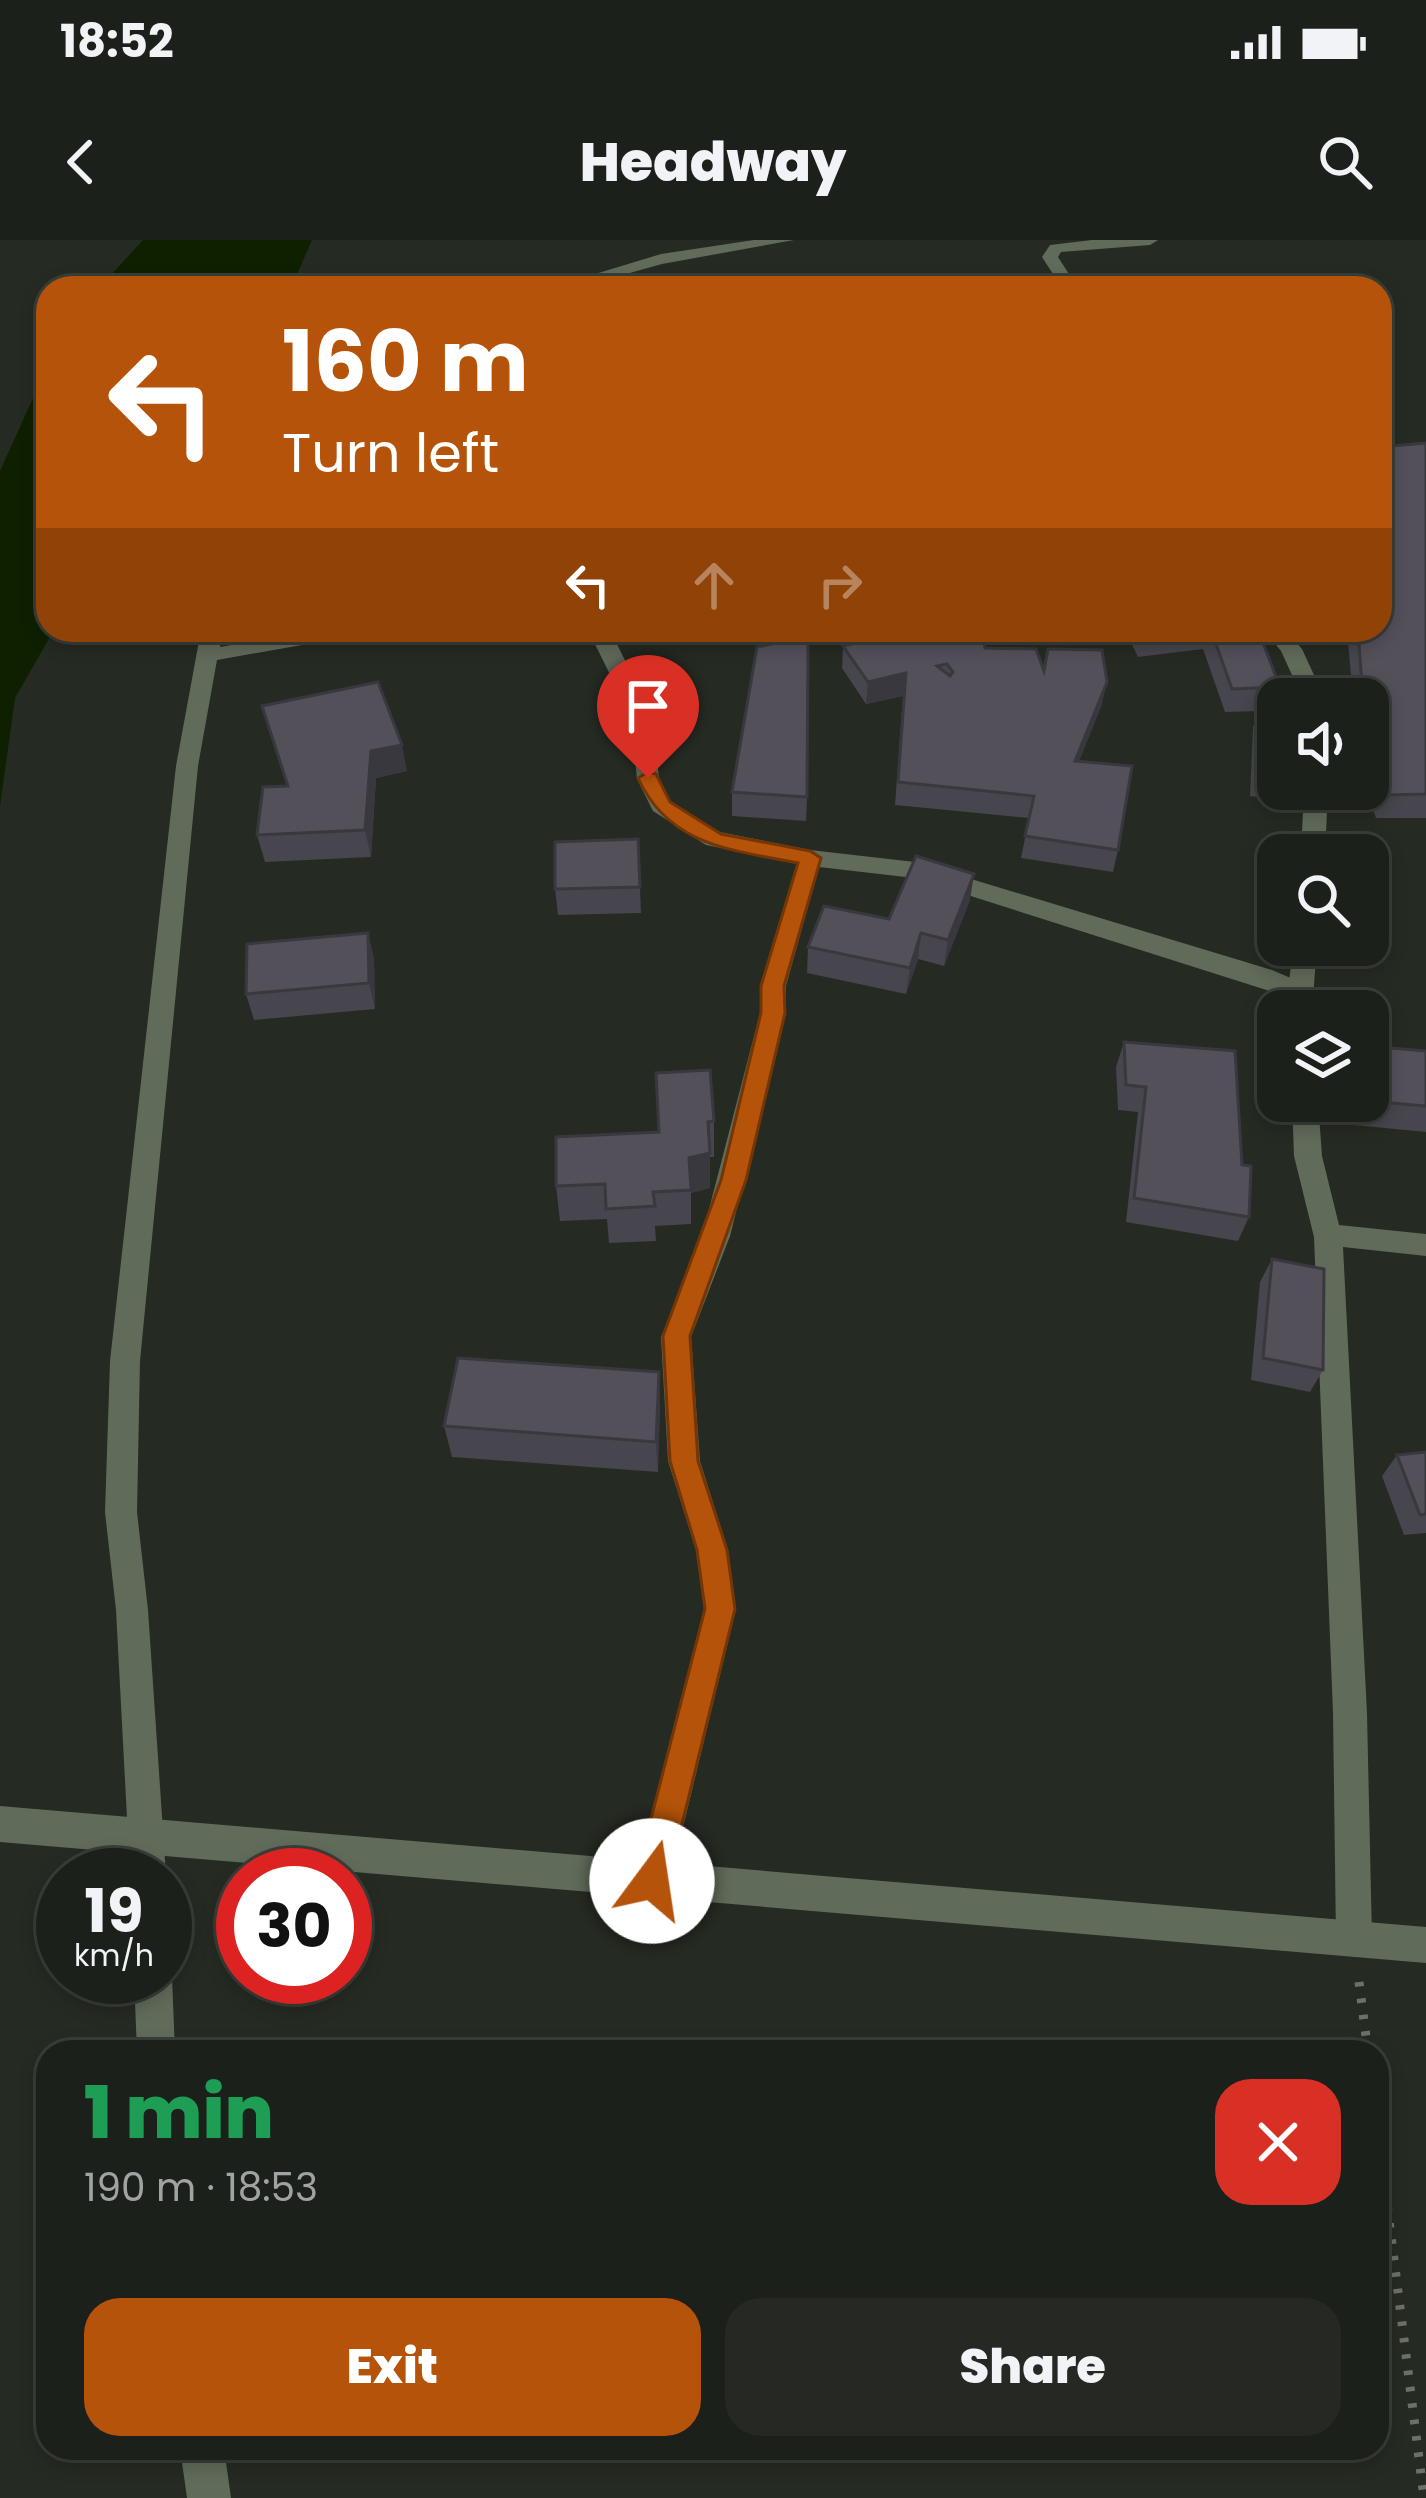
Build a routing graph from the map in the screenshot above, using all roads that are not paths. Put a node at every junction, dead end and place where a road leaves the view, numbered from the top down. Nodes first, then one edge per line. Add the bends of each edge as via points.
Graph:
1 (786, 240) edge
2 (1150, 240) edge
3 (600, 276) edge
4 (1062, 276) edge
5 (605, 642) edge
6 (1285, 642) edge
7 (209, 643) edge
8 (1304, 678) edge
9 (810, 858) junction
10 (1283, 990) edge
11 (1306, 1122) edge
12 (1328, 1237) junction
13 (1426, 1245) edge
14 (0, 1823) edge
15 (145, 1835) junction
16 (146, 1848) edge
17 (652, 1881) junction
18 (1354, 1939) junction
19 (1426, 1945) edge
20 (154, 2004) edge
21 (156, 2040) edge
22 (204, 2460) edge
23 (209, 2498) edge

1 - 3 street
2 - 4 street via 1055,248 1050,257
5 - 9 street via 642,717 648,778 661,806 714,839
6 - 8 street
7 - 15 street via 187,766 124,1361 121,1512
9 - 10 street via 915,870 1263,976
9 - 17 street via 716,1236 676,1336 684,1461 712,1550 720,1609
11 - 12 street
12 - 13 street
12 - 18 street
14 - 15 street
15 - 16 street
15 - 17 street
17 - 18 street
18 - 19 street
20 - 21 street
22 - 23 street

